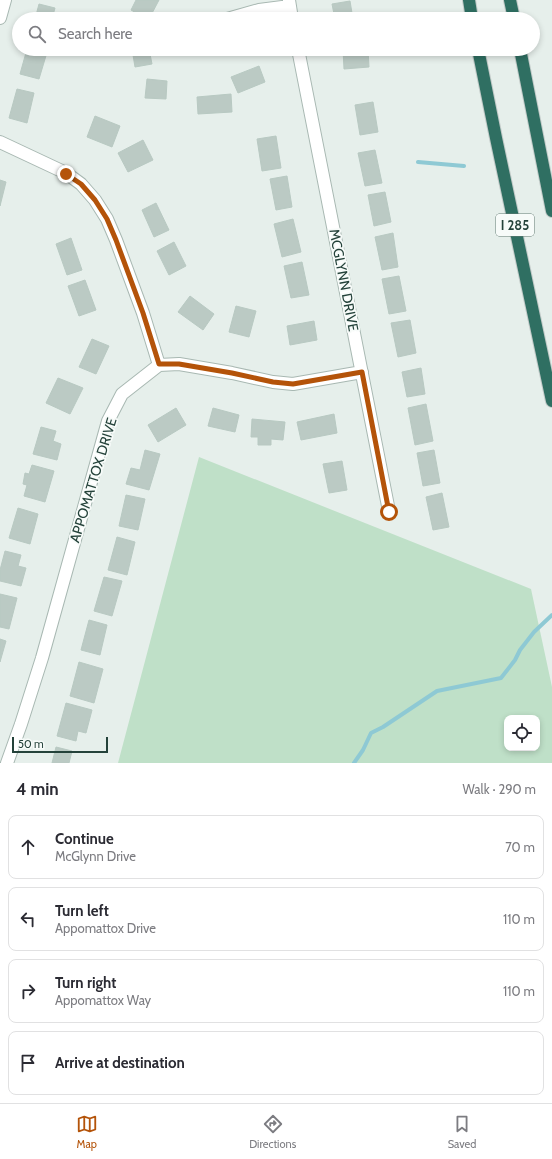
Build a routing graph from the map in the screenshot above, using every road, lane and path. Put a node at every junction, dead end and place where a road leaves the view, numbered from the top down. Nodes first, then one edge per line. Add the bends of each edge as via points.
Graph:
1 (5, 0) edge
2 (469, 0) edge
3 (510, 0) edge
4 (289, 3) edge
5 (252, 12) edge
6 (471, 12) edge
7 (513, 12) edge
8 (0, 18) edge
9 (299, 56) edge
10 (479, 56) edge
11 (521, 56) edge
12 (0, 142) edge
13 (552, 211) edge
14 (159, 364) junction
15 (362, 372) junction
16 (552, 400) edge
17 (389, 512) dead end
18 (7, 763) edge

1 - 8 street
2 - 6 highway
3 - 7 highway
4 - 5 street
9 - 15 street, MCGLYNN DRIVE
10 - 16 highway, I 285
11 - 13 highway, I 285
12 - 14 street via 66,174 81,184 95,200 116,240
14 - 15 street via 179,364 293,384
14 - 18 street, APPOMATTOX DRIVE via 122,394 108,421 42,658
15 - 17 street, MCGLYNN DRIVE

